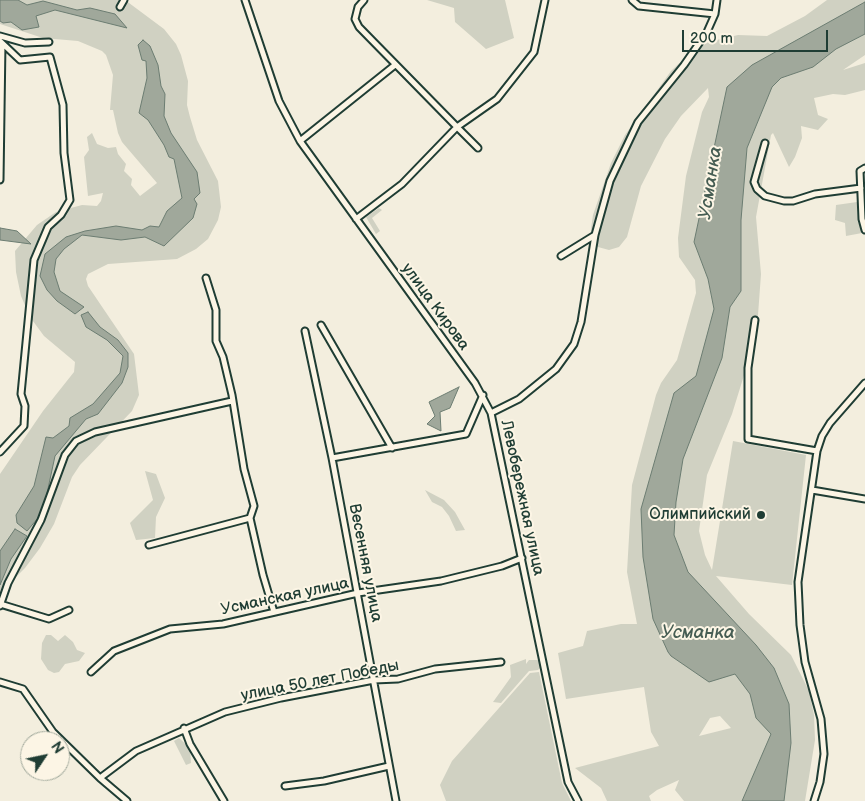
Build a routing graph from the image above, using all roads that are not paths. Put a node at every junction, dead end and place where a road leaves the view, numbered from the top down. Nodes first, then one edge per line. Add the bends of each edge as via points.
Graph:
1 (124, 0) edge
2 (245, 0) edge
3 (364, 0) edge
4 (545, 0) edge
5 (632, 0) edge
6 (717, 0) edge
7 (120, 7) dead end
8 (715, 14) junction
9 (0, 36) edge
10 (1, 42) edge
11 (49, 42) dead end
12 (395, 65) junction
13 (457, 127) junction
14 (300, 141) junction
15 (765, 143) dead end
16 (478, 148) dead end
17 (865, 168) edge
18 (0, 180) edge
19 (861, 188) junction
20 (356, 219) junction
21 (865, 230) edge
22 (595, 235) junction
23 (561, 256) dead end
24 (206, 278) dead end
25 (755, 320) dead end
26 (321, 325) dead end
27 (305, 331) dead end
28 (865, 383) edge
29 (482, 395) junction
30 (232, 400) junction
31 (491, 412) junction
32 (392, 448) junction
33 (0, 450) edge
34 (817, 451) junction
35 (332, 458) junction
36 (812, 490) junction
37 (865, 499) edge
38 (250, 518) junction
39 (149, 544) dead end
40 (522, 558) junction
41 (358, 593) junction
42 (0, 605) edge
43 (69, 610) dead end
44 (274, 612) junction
45 (501, 662) dead end
46 (91, 672) dead end
47 (374, 680) junction
48 (0, 682) edge
49 (184, 728) junction
50 (389, 766) junction
51 (100, 778) junction
52 (285, 786) dead end
53 (127, 801) edge
54 (224, 801) edge
55 (396, 801) edge
56 (578, 801) edge
57 (814, 801) edge

1 - 7 street
2 - 14 street, улица Кирова via 279,101
3 - 12 street via 355,19 359,28
4 - 13 street via 534,52 497,99
5 - 8 street via 639,6
6 - 8 street, Левобережная улица
8 - 22 street, Левобережная улица via 707,32 684,65 638,122 610,181
9 - 11 street via 25,43
10 - 18 street
10 - 33 street via 20,60 50,57 62,105 70,200 48,227 34,260 21,394 25,406 24,426
12 - 13 street
12 - 14 street
13 - 16 street
13 - 20 street via 402,184
14 - 20 street, улица Кирова
15 - 19 street via 754,182 765,196 793,201 814,194
17 - 19 street via 860,171
19 - 21 street
20 - 29 street, улица Кирова
22 - 23 street
22 - 31 street, Левобережная улица via 581,322 574,344 556,369 519,398
24 - 30 street via 216,310 216,341
25 - 34 street via 748,368 748,439
26 - 32 street
27 - 35 street, Весенняя улица
28 - 34 street via 830,423
29 - 31 street, улица Кирова
29 - 32 street via 466,434
30 - 38 street via 254,506
30 - 42 street via 94,432 76,441 65,455 41,520
31 - 40 street, Левобережная улица
32 - 35 street
34 - 36 street
35 - 41 street, Весенняя улица
36 - 37 street
36 - 57 street via 798,582 805,662 822,719 824,754
38 - 39 street
38 - 44 street
40 - 41 street, Усманская улица via 441,580
40 - 56 street, Левобережная улица via 568,782
41 - 44 street, Усманская улица
41 - 47 street, Весенняя улица
42 - 43 street via 49,619
44 - 46 street, Усманская улица via 223,624 170,629 114,652
45 - 47 street, улица 50 лет Победы via 435,669 398,680
47 - 49 street, улица 50 лет Победы via 225,712
47 - 50 street, Весенняя улица
48 - 51 street via 23,689 53,732
49 - 51 street, улица 50 лет Победы via 136,751
49 - 54 street
50 - 52 street
50 - 55 street, Весенняя улица
51 - 53 street

